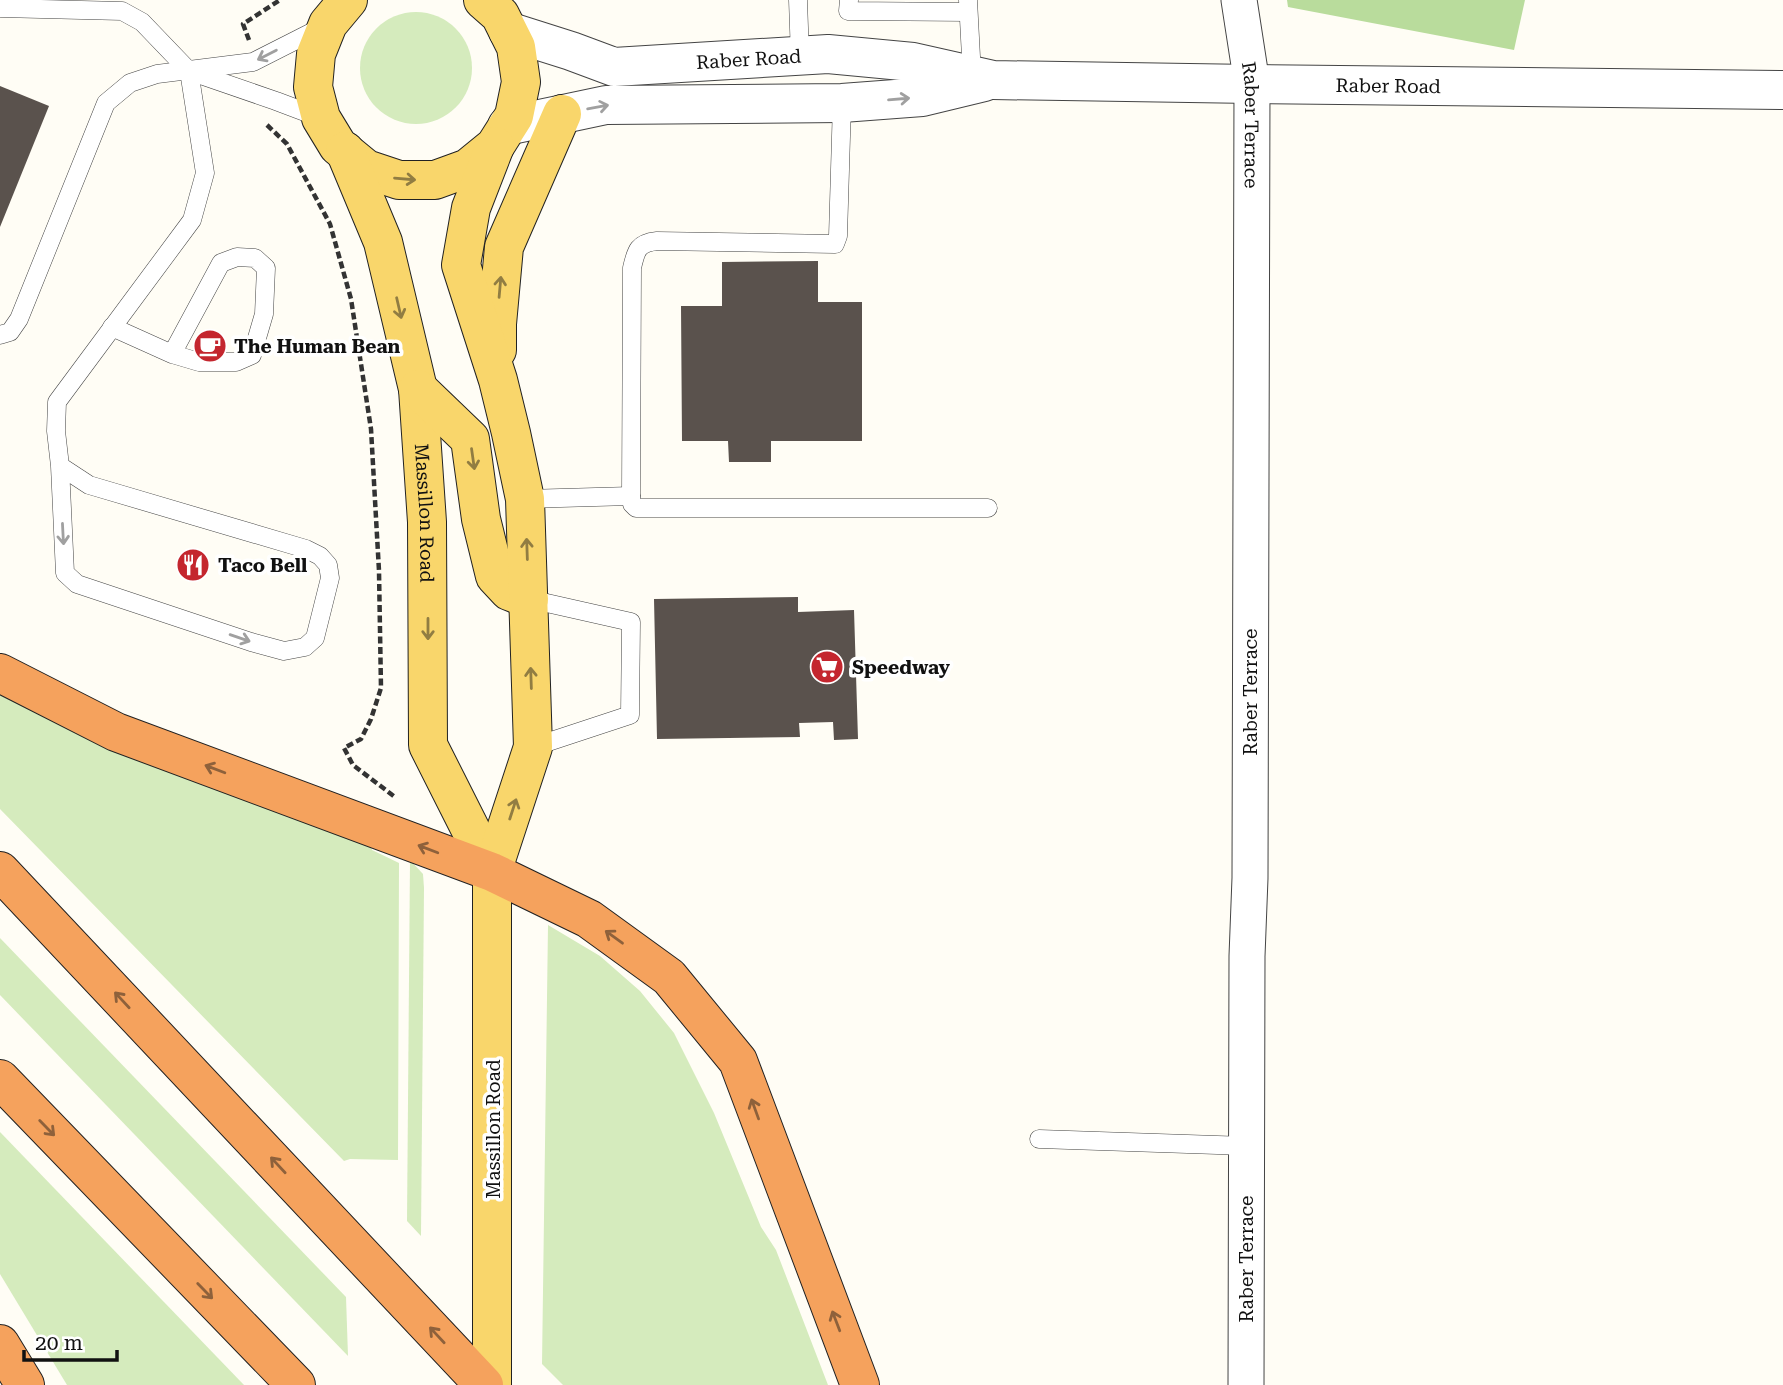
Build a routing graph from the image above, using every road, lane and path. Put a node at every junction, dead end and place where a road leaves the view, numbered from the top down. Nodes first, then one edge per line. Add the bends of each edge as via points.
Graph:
1 (280, 0) edge
2 (798, 0) edge
3 (849, 0) edge
4 (1239, 0) edge
5 (968, 6) edge
6 (0, 8) edge
7 (338, 12) edge
8 (498, 12) edge
9 (800, 55) junction
10 (257, 61) junction
11 (189, 71) junction
12 (982, 78) junction
13 (1252, 84) junction
14 (1783, 90) edge
15 (255, 94) junction
16 (842, 103) junction
17 (562, 114) junction
18 (321, 118) junction
19 (501, 136) junction
20 (345, 151) junction
21 (112, 327) junction
22 (0, 335) edge
23 (172, 354) junction
24 (498, 380) junction
25 (418, 389) junction
26 (60, 466) junction
27 (631, 496) junction
28 (526, 499) junction
29 (988, 508) dead end
30 (528, 598) junction
31 (0, 673) edge
32 (533, 747) junction
33 (353, 765) dead end
34 (0, 871) edge
35 (492, 872) junction
36 (0, 1079) edge
37 (1039, 1139) dead end
38 (1247, 1146) junction
39 (0, 1343) edge
40 (25, 1385) edge
41 (296, 1385) edge
42 (484, 1385) edge
43 (492, 1385) edge
44 (860, 1385) edge
45 (1246, 1385) edge

1 - 10 path via 243,24
2 - 9 lane
3 - 5 lane via 848,11
4 - 13 street, Raber Terrace
5 - 12 lane
6 - 11 lane via 122,11 142,22
7 -> 10 lane
7 - 18 main road via 316,54 313,87
8 - 9 street, Raber Road via 571,51 614,67
8 - 19 main road, Massillon Road via 516,47 521,82 514,116
9 - 12 street, Raber Road via 914,62
10 - 11 lane
11 - 15 lane
11 - 21 lane via 205,173 192,220
11 - 22 lane via 130,83 106,103 19,318 10,332
12 - 13 street, Raber Road
16 -> 12 street, Raber Road via 922,97
13 - 14 street, Raber Road
13 - 38 street, Raber Terrace
15 - 18 lane
15 - 33 path via 250,109 287,144 330,224 351,299 371,429 381,688 360,739 344,748
17 -> 16 street, Raber Road via 606,105
16 - 27 lane via 835,244 648,242 639,247 632,268
17 - 19 street, Raber Road
24 -> 17 main road via 497,324 504,247
18 - 20 main road
20 -> 19 main road via 366,169 399,180 435,180 468,168
19 - 24 main road, Massillon Road via 471,208 461,265
20 -> 25 main road, Massillon Road via 383,242
21 - 23 lane
21 - 26 lane via 57,402
23 - 23 lane via 221,263 237,257 255,258 267,268 264,314 252,355 236,362 199,362
24 - 28 main road, Massillon Road
25 -> 30 main road via 470,439 481,519 495,576 509,591
25 -> 35 main road, Massillon Road via 427,522 428,744
26 -> 26 lane via 65,573 77,584 284,651 304,647 315,638 330,578 328,565 320,556 89,485
27 - 28 lane
27 - 29 lane via 636,508
30 -> 28 main road, Massillon Road
32 -> 30 main road, Massillon Road
30 - 32 lane via 631,622 630,715
35 -> 31 highway via 116,732
35 -> 32 main road, Massillon Road
42 -> 34 highway
35 - 43 main road, Massillon Road
44 -> 35 highway via 738,1061 669,977 589,919
36 -> 41 highway
37 - 38 lane
38 - 45 street, Raber Terrace
39 - 40 highway

